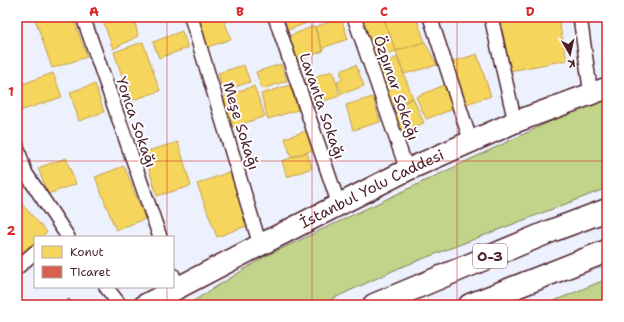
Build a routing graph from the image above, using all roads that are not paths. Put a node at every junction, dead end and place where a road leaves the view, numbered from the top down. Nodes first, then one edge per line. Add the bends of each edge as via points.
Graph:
1 (83, 17) edge
2 (191, 17) edge
3 (275, 17) edge
4 (354, 17) edge
5 (430, 17) edge
6 (491, 17) edge
7 (580, 17) edge
8 (599, 91) edge
9 (515, 122) junction
10 (471, 142) junction
11 (17, 146) edge
12 (17, 161) edge
13 (407, 170) junction
14 (21, 175) edge
15 (339, 205) junction
16 (607, 210) edge
17 (60, 234) edge
18 (160, 236) edge
19 (260, 244) junction
20 (607, 251) edge
21 (34, 253) edge
22 (17, 268) edge
23 (175, 281) edge
24 (107, 288) edge
25 (166, 288) edge
26 (120, 305) edge
27 (145, 305) edge
28 (374, 305) edge
29 (470, 305) edge

1 - 18 street, Yonca Sokağı
2 - 19 street, Meşe Sokağı
3 - 15 street, Lavanta Sokağı
4 - 13 street, Özpınar Sokağı
5 - 10 street
6 - 9 street
7 - 8 street
8 - 9 main road, İstanbul Yolu Caddesi
9 - 10 main road, İstanbul Yolu Caddesi
10 - 13 main road, İstanbul Yolu Caddesi
11 - 14 street
12 - 14 street
13 - 15 main road, İstanbul Yolu Caddesi
14 - 17 street
15 - 19 main road, İstanbul Yolu Caddesi
16 - 28 highway, O-3
19 - 23 main road, İstanbul Yolu Caddesi
20 - 29 highway, O-3
21 - 22 street
24 - 26 street
25 - 27 main road, İstanbul Yolu Caddesi

